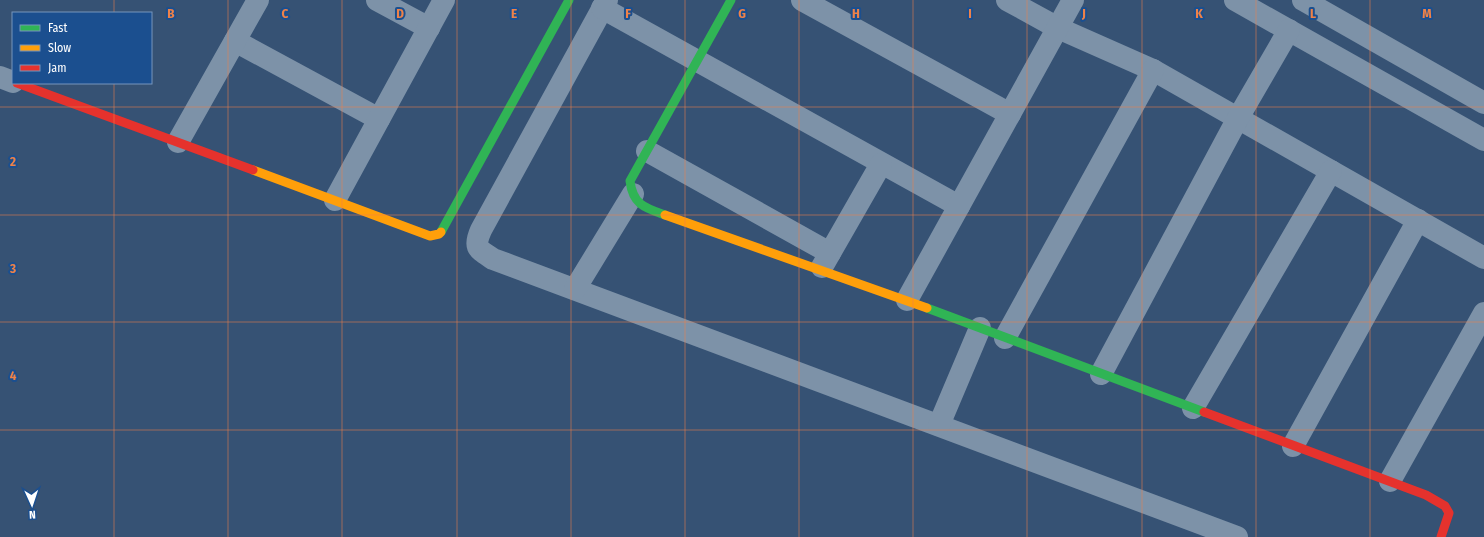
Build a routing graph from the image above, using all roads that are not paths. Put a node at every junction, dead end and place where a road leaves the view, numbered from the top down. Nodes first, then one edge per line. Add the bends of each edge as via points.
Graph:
1 (258, 0) edge
2 (377, 0) edge
3 (444, 0) edge
4 (569, 0) edge
5 (731, 0) edge
6 (802, 0) edge
7 (1007, 0) edge
8 (1073, 0) edge
9 (1235, 0) edge
10 (1303, 0) edge
11 (605, 4) edge
12 (429, 28) junction
13 (1058, 28) junction
14 (1289, 30) junction
15 (234, 41) junction
16 (697, 61) junction
17 (1153, 70) junction
18 (0, 77) edge
19 (12, 82) edge
20 (20, 84) edge
21 (1484, 102) edge
22 (1010, 114) junction
23 (1238, 118) junction
24 (380, 119) junction
25 (1484, 140) edge
26 (178, 142) junction
27 (647, 151) junction
28 (881, 164) junction
29 (1331, 171) junction
30 (633, 194) junction
31 (335, 200) junction
32 (959, 206) junction
33 (1418, 220) junction
34 (1484, 258) edge
35 (825, 262) junction
36 (575, 289) junction
37 (907, 300) junction
38 (1484, 313) edge
39 (980, 328) junction
40 (1005, 338) junction
41 (1101, 374) junction
42 (1193, 408) junction
43 (939, 425) junction
44 (1293, 446) junction
45 (1390, 481) junction
46 (1237, 537) edge
47 (1441, 537) edge

1 - 15 street
2 - 12 street
3 - 12 street
4 - 31 street via 439,234 430,236
5 - 16 street
6 - 22 street
7 - 13 street
8 - 13 street
9 - 14 street
10 - 21 street
11 - 16 street
11 - 36 street via 476,241 479,250 493,259
12 - 24 street
13 - 17 street
13 - 22 street
14 - 23 street
14 - 25 street
15 - 24 street
15 - 26 street
16 - 27 street
16 - 28 street
17 - 23 street
17 - 40 street
18 - 19 street
20 - 26 street
22 - 32 street
23 - 29 street
23 - 41 street
24 - 31 street
26 - 31 street
27 - 30 street via 630,181
27 - 35 street
28 - 32 street
28 - 35 street
29 - 33 street
29 - 42 street
30 - 35 street via 644,208
30 - 36 street
32 - 37 street
33 - 34 street
33 - 44 street
35 - 37 street
36 - 43 street
37 - 39 street
38 - 45 street
39 - 40 street
39 - 43 street
40 - 41 street
41 - 42 street
42 - 44 street
43 - 46 street
44 - 45 street
45 - 47 street via 1426,495 1445,506 1449,513

